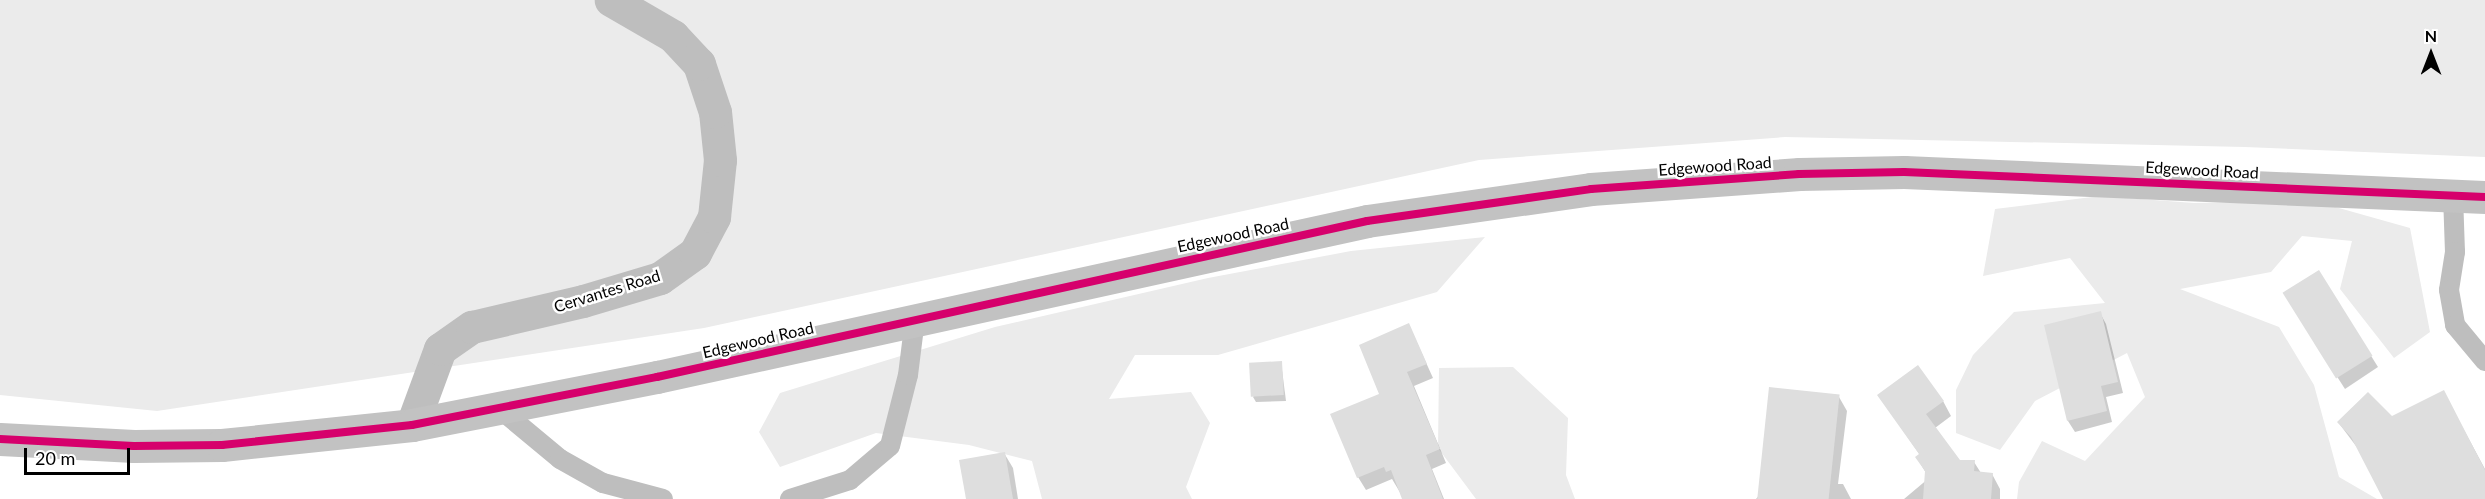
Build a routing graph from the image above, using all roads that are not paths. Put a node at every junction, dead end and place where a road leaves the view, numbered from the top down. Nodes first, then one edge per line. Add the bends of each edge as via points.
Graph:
1 (611, 0) edge
2 (2453, 195) junction
3 (2485, 197) edge
4 (915, 319) junction
5 (2485, 361) edge
6 (500, 409) junction
7 (412, 425) junction
8 (0, 439) edge
9 (663, 499) edge
10 (790, 499) edge

1 - 7 street, Cervantes Road via 673,36 699,64 715,112 720,160 714,217 695,253 660,278 472,327 440,349
2 - 3 main road, Edgewood Road
2 - 4 main road, Edgewood Road via 2013,174 1799,174 1691,181 1480,202 1367,221
2 - 5 lane via 2455,252 2449,290 2455,324
4 - 6 main road, Edgewood Road
4 - 10 lane via 909,375 891,446 850,480
6 - 7 main road, Edgewood Road
6 - 9 lane via 560,459 603,483
7 - 8 main road, Edgewood Road via 222,445 134,446

